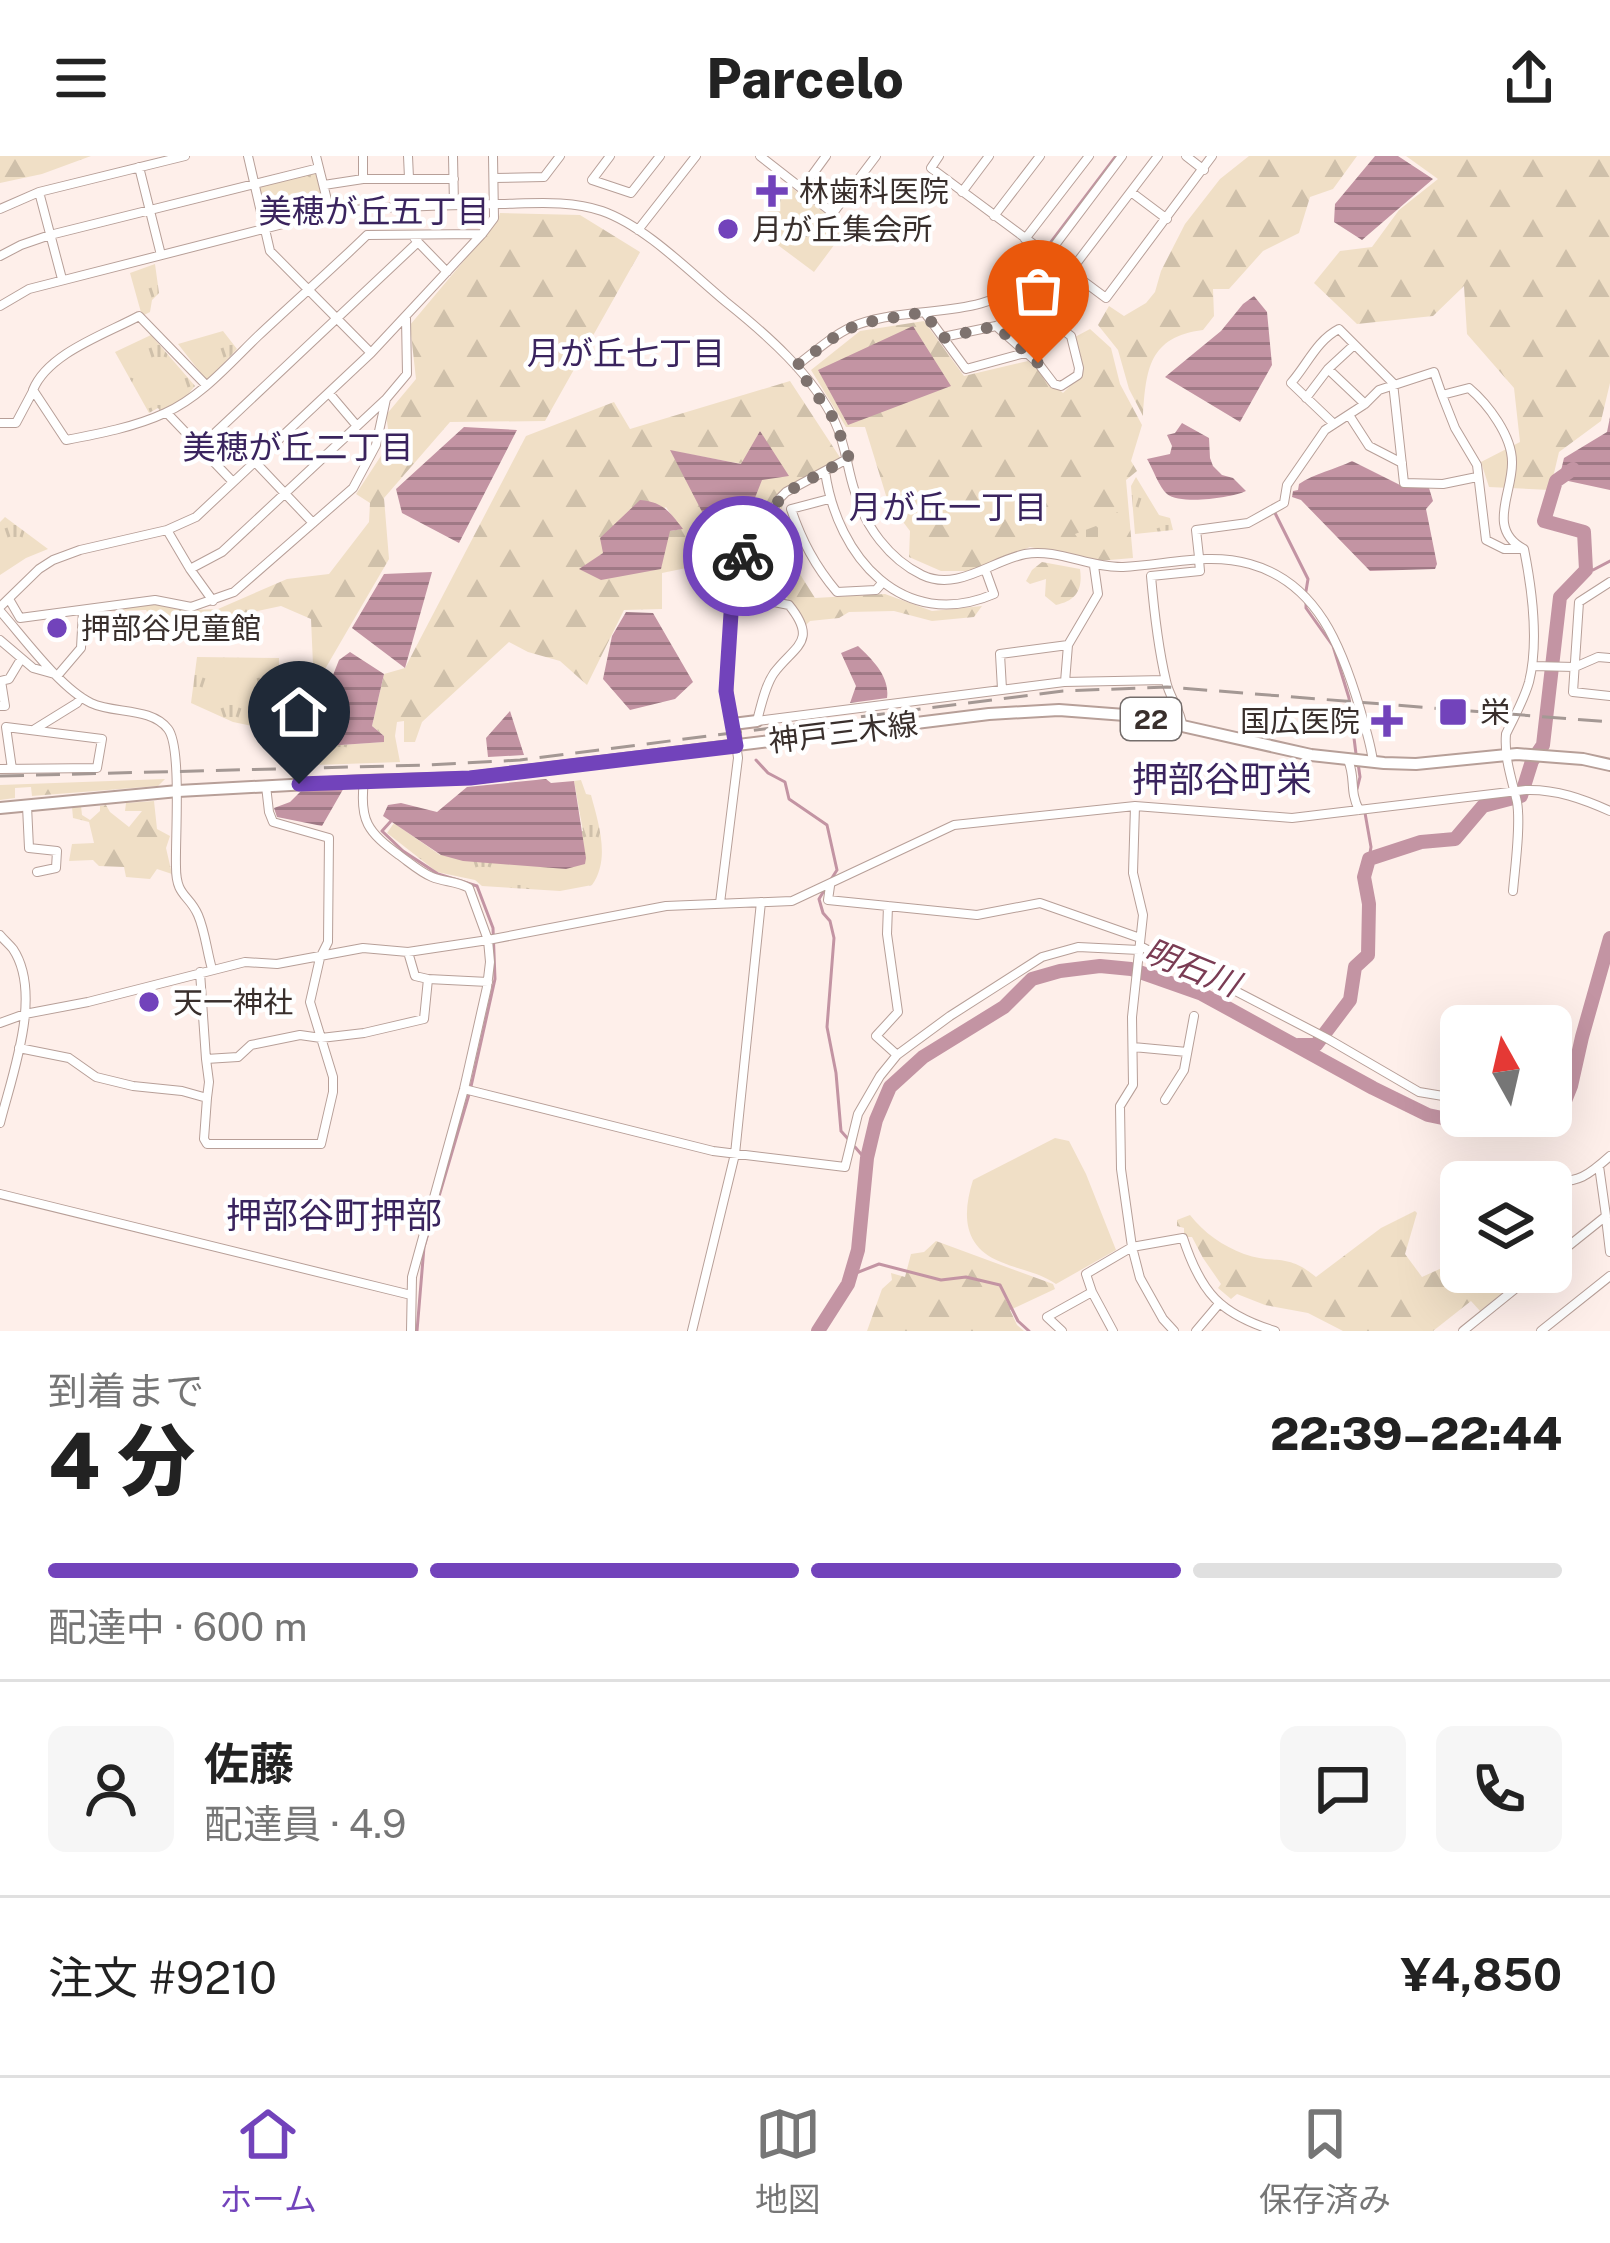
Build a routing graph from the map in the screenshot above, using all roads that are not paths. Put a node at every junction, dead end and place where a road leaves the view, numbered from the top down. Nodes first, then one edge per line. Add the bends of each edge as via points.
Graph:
1 (185, 156) edge
2 (248, 156) edge
3 (316, 156) edge
4 (363, 156) edge
5 (408, 156) edge
6 (453, 156) edge
7 (494, 156) edge
8 (560, 156) edge
9 (610, 156) edge
10 (660, 156) edge
11 (696, 156) edge
12 (760, 156) edge
13 (826, 156) edge
14 (862, 156) edge
15 (939, 156) edge
16 (989, 156) edge
17 (1040, 156) edge
18 (1089, 156) edge
19 (1122, 156) edge
20 (1158, 156) edge
21 (1186, 156) edge
22 (1212, 156) edge
23 (874, 159) edge
24 (773, 160) edge
25 (139, 167) junction
26 (320, 168) junction
27 (1204, 170) junction
28 (409, 178) junction
29 (454, 178) junction
30 (494, 178) junction
31 (363, 179) junction
32 (254, 184) junction
33 (324, 185) junction
34 (802, 189) junction
35 (39, 192) junction
36 (962, 192) junction
37 (1131, 192) junction
38 (494, 204) junction
39 (454, 205) junction
40 (0, 209) edge
41 (149, 211) junction
42 (330, 212) junction
43 (994, 216) junction
44 (1167, 219) junction
45 (266, 230) junction
46 (638, 230) junction
47 (410, 233) junction
48 (482, 234) junction
49 (50, 235) junction
50 (1025, 239) junction
51 (418, 242) junction
52 (160, 255) junction
53 (0, 256) edge
54 (1046, 256) junction
55 (447, 272) junction
56 (1070, 273) junction
57 (62, 280) junction
58 (310, 291) junction
59 (1012, 293) junction
60 (2, 300) edge
61 (1034, 309) junction
62 (924, 312) junction
63 (406, 316) junction
64 (337, 319) junction
65 (996, 326) junction
66 (943, 338) junction
67 (1354, 345) junction
68 (371, 352) junction
69 (1026, 353) junction
70 (796, 366) junction
71 (1328, 369) junction
72 (1393, 383) junction
73 (206, 385) junction
74 (33, 390) junction
75 (329, 393) junction
76 (1442, 395) junction
77 (1306, 398) junction
78 (386, 400) junction
79 (1364, 404) junction
80 (167, 413) junction
81 (1349, 415) junction
82 (0, 423) edge
83 (1334, 424) junction
84 (357, 426) junction
85 (199, 448) junction
86 (849, 458) junction
87 (1402, 463) junction
88 (256, 464) junction
89 (825, 471) junction
90 (1477, 477) junction
91 (232, 482) junction
92 (284, 494) junction
93 (829, 500) junction
94 (313, 523) junction
95 (167, 530) junction
96 (1524, 549) junction
97 (1199, 558) junction
98 (1094, 566) junction
99 (985, 568) junction
100 (190, 569) junction
101 (883, 581) junction
102 (1610, 582) edge
103 (742, 596) junction
104 (9, 599) junction
105 (213, 601) junction
106 (0, 609) edge
107 (82, 611) junction
108 (0, 640) edge
109 (1068, 645) junction
110 (1610, 658) edge
111 (21, 659) junction
112 (1532, 666) junction
113 (1575, 667) junction
114 (58, 676) junction
115 (1165, 680) junction
116 (1, 681) edge
117 (1064, 682) junction
118 (1002, 689) junction
119 (1610, 696) edge
120 (81, 697) junction
121 (0, 706) edge
122 (757, 721) junction
123 (733, 724) junction
124 (1181, 725) junction
125 (35, 729) junction
126 (736, 744) junction
127 (1506, 755) junction
128 (1359, 761) junction
129 (1610, 765) edge
130 (0, 769) edge
131 (12, 769) junction
132 (364, 781) junction
133 (266, 786) junction
134 (178, 791) junction
135 (1518, 794) junction
136 (27, 806) junction
137 (1136, 806) junction
138 (0, 808) edge
139 (1364, 809) junction
140 (1610, 811) edge
141 (37, 872) dead end
142 (830, 885) junction
143 (1514, 891) dead end
144 (761, 902) junction
145 (720, 903) junction
146 (888, 906) junction
147 (0, 935) edge
148 (488, 940) junction
149 (1140, 945) junction
150 (408, 952) junction
151 (320, 958) junction
152 (212, 969) junction
153 (200, 972) junction
154 (428, 979) junction
155 (488, 982) junction
156 (25, 1014) junction
157 (1194, 1016) dead end
158 (0, 1023) edge
159 (321, 1039) junction
160 (1132, 1047) junction
161 (19, 1048) junction
162 (1186, 1052) junction
163 (897, 1055) junction
164 (206, 1059) junction
165 (464, 1089) junction
166 (1440, 1096) edge
167 (207, 1098) junction
168 (1165, 1100) dead end
169 (0, 1123) edge
170 (735, 1154) junction
171 (1610, 1156) edge
172 (1599, 1166) junction
173 (1572, 1182) edge
174 (0, 1194) edge
175 (1606, 1216) junction
176 (1572, 1243) edge
177 (1132, 1247) junction
178 (1610, 1252) edge
179 (1610, 1276) edge
180 (1092, 1292) junction
181 (1510, 1293) edge
182 (412, 1295) junction
183 (1218, 1305) junction
184 (1111, 1328) edge
185 (411, 1331) edge
186 (692, 1331) edge
187 (1062, 1331) edge
188 (1098, 1331) edge
189 (1174, 1331) edge
190 (1196, 1331) edge
191 (1275, 1331) edge
192 (1463, 1331) edge
193 (1540, 1331) edge

1 - 25 street
2 - 32 street
3 - 26 street
4 - 31 street
5 - 28 street
6 - 29 street
7 - 30 street
8 - 30 street via 544,176
9 - 10 street via 592,180 631,193
11 - 46 street
12 - 24 street
13 - 34 street
14 - 23 street
15 - 36 street via 931,167
16 - 36 street
17 - 43 street
18 - 50 street
19 - 54 street
20 - 37 street
21 - 27 street
22 - 27 street
23 - 34 street via 833,213
24 - 34 street
25 - 35 street
25 - 41 street
26 - 32 street
26 - 33 street
27 - 44 street
28 - 29 street
28 - 31 street
29 - 39 street
30 - 38 street
31 - 33 street
32 - 41 street
32 - 45 street
33 - 42 street
35 - 40 street
35 - 49 street
36 - 43 street
37 - 44 street
37 - 56 street
38 - 39 street
38 - 46 street via 586,207
38 - 48 street
39 - 42 street
41 - 49 street
41 - 52 street
42 - 45 street
43 - 50 street
44 - 56 street via 1106,298
45 - 52 street
45 - 58 street via 270,250
46 - 70 street
47 - 48 street
47 - 51 street
47 - 58 street via 367,236
48 - 55 street
49 - 53 street
49 - 57 street
50 - 54 street
51 - 55 street
51 - 64 street
52 - 57 street
54 - 56 street
54 - 59 street
55 - 63 street
57 - 60 street
58 - 64 street
58 - 73 street
59 - 61 street
59 - 62 street
61 - 65 street
61 - 69 street via 1071,336 1078,375 1054,384
62 - 66 street
62 - 70 street via 862,323
63 - 68 street
63 - 78 street via 407,374
64 - 68 street
64 - 85 street
65 - 66 street
65 - 69 street
66 - 69 street via 966,369
67 - 71 street
67 - 72 street
67 - 77 street via 1339,329 1324,337 1291,383
68 - 75 street
70 - 86 street via 834,419
71 - 77 street
71 - 79 street
72 - 76 street via 1434,372
72 - 79 street
72 - 87 street
73 - 74 street via 139,316 54,361
73 - 80 street
74 - 80 street via 66,440
74 - 82 street via 16,423
75 - 84 street
75 - 88 street
76 - 90 street
76 - 96 street via 1469,388 1508,440 1513,462 1502,515
77 - 83 street
78 - 84 street
78 - 94 street via 368,463
79 - 81 street
80 - 85 street
81 - 83 street
81 - 87 street via 1369,446
83 - 97 street via 1284,503 1248,523 1196,530
84 - 92 street
85 - 91 street
86 - 89 street
86 - 99 street via 865,519 892,554 937,580
87 - 90 street via 1404,483
88 - 91 street
88 - 92 street
89 - 93 street
89 - 103 street via 783,494 765,521 741,560
90 - 96 street via 1486,540
91 - 95 street via 196,517
92 - 94 street
92 - 100 street via 222,552
93 - 101 street via 840,530
93 - 101 street via 791,508 817,567 837,592 876,590
94 - 105 street
95 - 100 street
95 - 104 street via 53,560
96 - 112 street
97 - 98 street
97 - 115 street via 1200,571 1151,576
97 - 128 street via 1251,564 1310,601 1345,658
98 - 99 street via 1039,552
98 - 109 street via 1098,593
99 - 101 street via 994,594 964,605 909,598
100 - 105 street
102 - 113 street via 1580,602
103 - 122 street via 789,605 802,629 792,657 773,674
103 - 123 street via 732,598 727,657
104 - 106 street
104 - 107 street via 20,618
105 - 107 street
106 - 114 street
107 - 114 street via 81,648
108 - 111 street
109 - 117 street
109 - 118 street via 1000,654
110 - 113 street
111 - 114 street
111 - 116 street
112 - 113 street
112 - 127 street
113 - 119 street via 1573,692
114 - 120 street
115 - 117 street
115 - 124 street
116 - 121 street
117 - 118 street
118 - 122 street
120 - 125 street
120 - 134 street via 171,731
122 - 123 main road
123 - 126 main road
124 - 126 main road, 神戸三木線 / 22 via 1059,710
124 - 128 main road, 神戸三木線 / 22
125 - 131 street via 6,727
125 - 131 street via 102,739 97,768
126 - 132 main road, 神戸三木線 / 22 via 470,778
126 - 145 street
127 - 128 main road, 神戸三木線 / 22
127 - 129 main road, 神戸三木線 / 22
127 - 135 street
128 - 139 street via 1350,793
130 - 131 street
132 - 133 main road, 神戸三木線 / 22
132 - 148 street via 365,821 374,836 423,873 469,888
133 - 134 main road, 神戸三木線 / 22
133 - 151 street via 273,822 329,838 328,941
134 - 136 main road, 神戸三木線 / 22
134 - 152 street via 176,872 198,912
135 - 139 street
135 - 140 street via 1548,791
135 - 143 street
136 - 138 main road, 神戸三木線 / 22
136 - 141 street via 29,848 57,850 56,868
137 - 139 street via 1266,818
137 - 142 street via 954,826
137 - 149 street
142 - 144 street via 792,902
142 - 146 street via 828,900
144 - 145 street
144 - 170 street
145 - 148 street
146 - 149 street via 976,915 1040,903
146 - 163 street via 898,1012 876,1036
147 - 156 street via 22,975
148 - 150 street
148 - 155 street
149 - 160 street
149 - 163 street via 1042,957
149 - 166 street via 1419,1092
150 - 151 street via 363,948
150 - 154 street via 415,976
151 - 152 street
151 - 159 street via 310,1002
152 - 153 street
153 - 156 street
153 - 164 street
154 - 155 street
154 - 159 street via 424,1019
155 - 165 street
156 - 158 street
156 - 161 street
157 - 162 street
159 - 164 street via 300,1035 251,1046 238,1058
159 - 167 street via 333,1092 321,1144 206,1144
160 - 162 street
160 - 177 street via 1133,1085 1120,1106
161 - 167 street via 69,1058 96,1077
161 - 169 street
162 - 168 street
163 - 170 street via 858,1114 845,1167
164 - 167 street
165 - 170 street
165 - 182 street
170 - 186 street
171 - 172 street
172 - 173 street
172 - 175 street
174 - 182 street
175 - 176 street
175 - 178 street
177 - 180 street via 1086,1274
177 - 183 street via 1183,1238
177 - 189 street
179 - 193 street
180 - 184 street
180 - 187 street via 1047,1317
181 - 192 street
182 - 185 street
183 - 190 street
183 - 191 street
184 - 188 street

